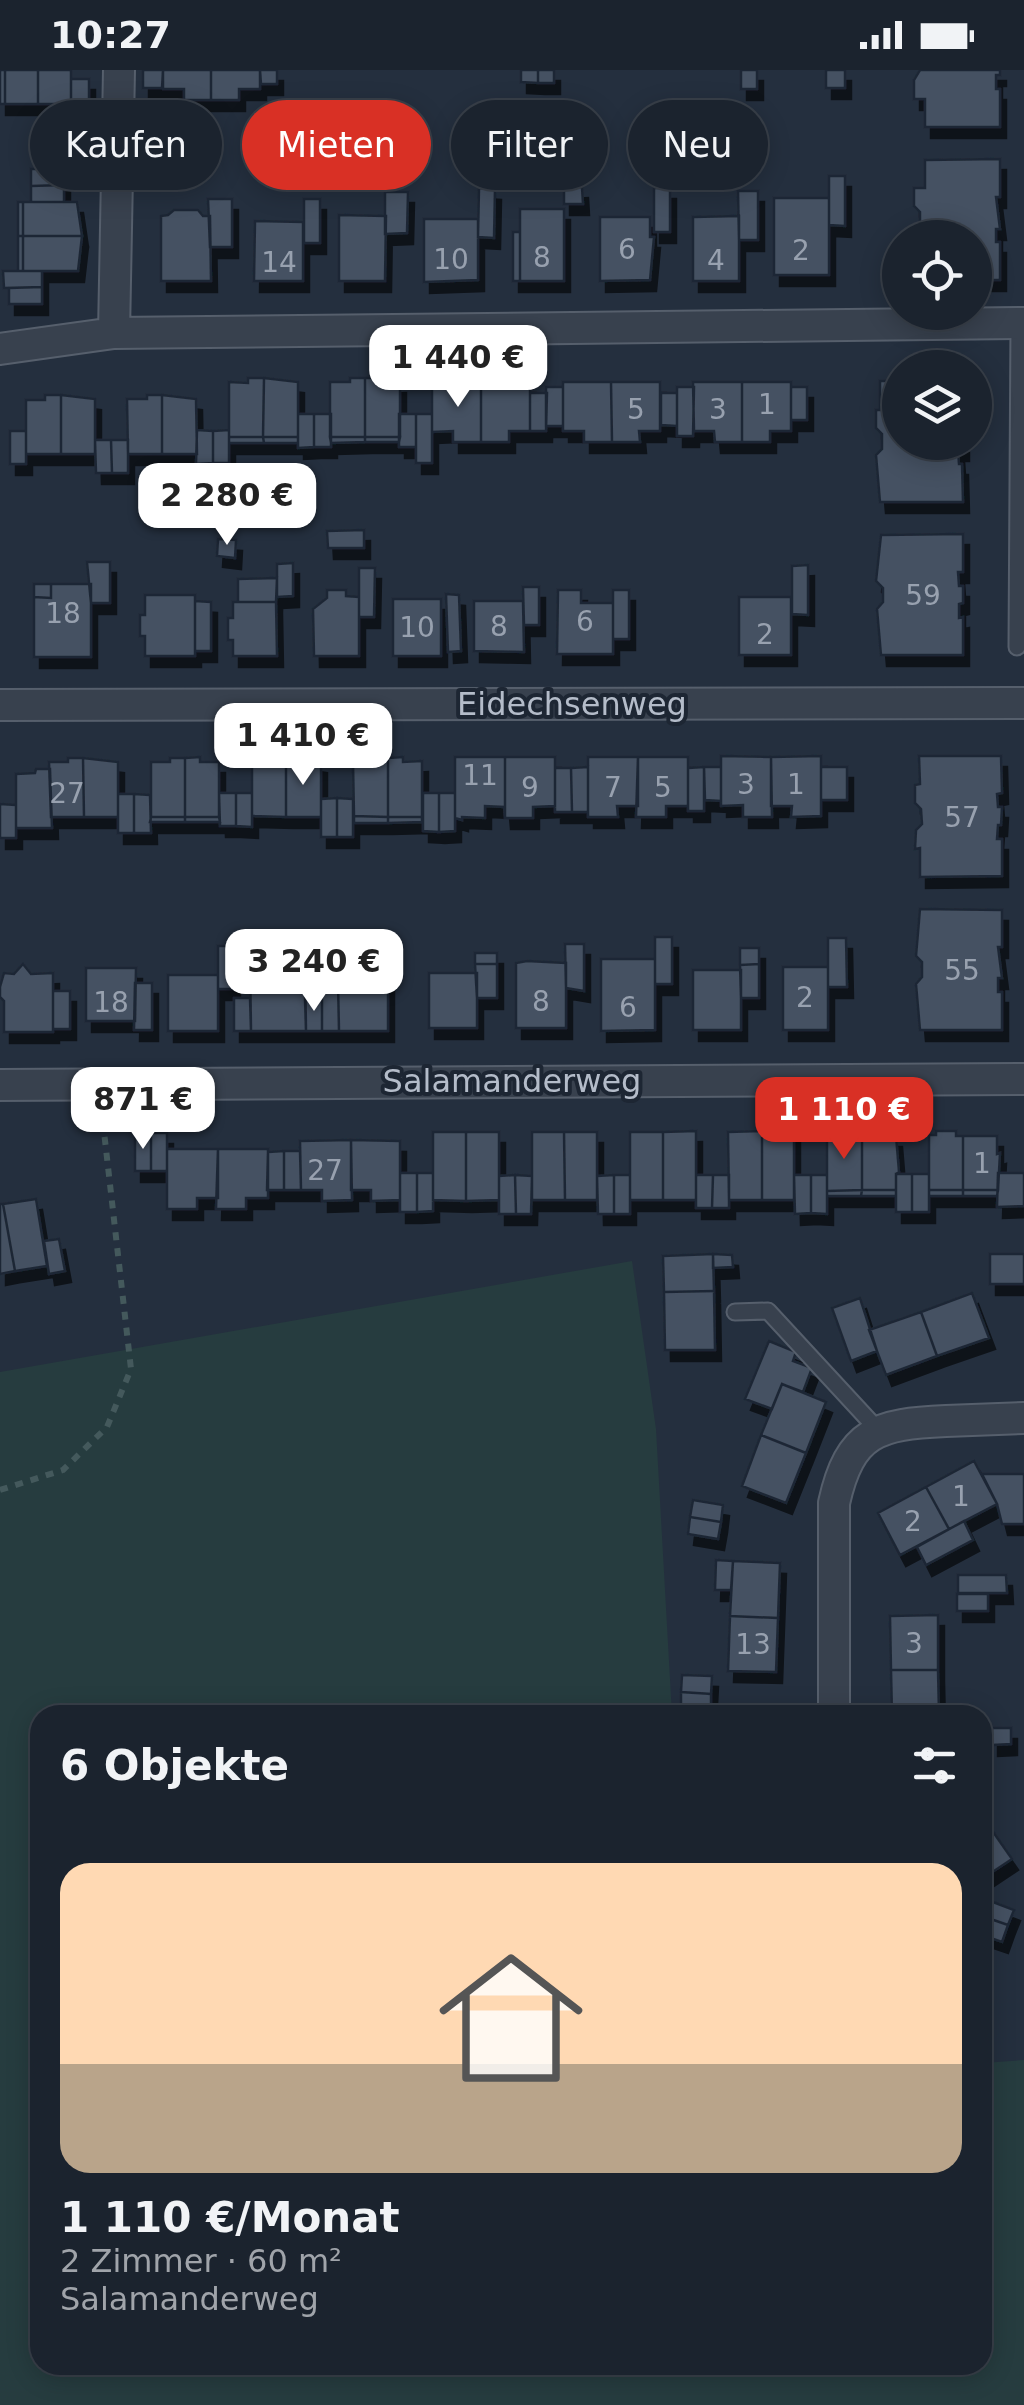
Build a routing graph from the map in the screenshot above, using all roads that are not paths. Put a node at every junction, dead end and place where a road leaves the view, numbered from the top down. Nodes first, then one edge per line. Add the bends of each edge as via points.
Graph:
1 (120, 70) edge
2 (1021, 323) edge
3 (114, 333) junction
4 (0, 349) edge
5 (1017, 646) dead end
6 (1024, 703) edge
7 (0, 706) edge
8 (1024, 1079) edge
9 (0, 1084) edge
10 (735, 1312) dead end
11 (1024, 1418) edge
12 (878, 1430) junction
13 (834, 1705) edge

1 - 3 street
2 - 3 street
2 - 5 lane
3 - 4 street
6 - 7 street, Eidechsenweg
8 - 9 street, Salamanderweg
10 - 12 lane via 768,1311
11 - 12 street via 899,1423
12 - 13 street via 852,1454 834,1503

